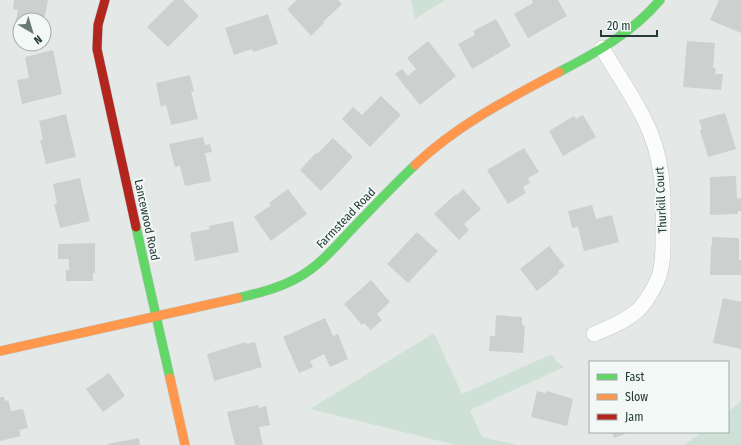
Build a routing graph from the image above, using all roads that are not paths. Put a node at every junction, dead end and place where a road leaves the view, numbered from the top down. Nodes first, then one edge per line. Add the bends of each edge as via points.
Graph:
1 (105, 0) edge
2 (660, 0) edge
3 (602, 48) junction
4 (156, 317) junction
5 (594, 334) dead end
6 (0, 351) edge
7 (185, 445) edge

1 - 4 street, Lancewood Road via 98,25 97,49
2 - 3 street, Farmstead Road via 632,28
3 - 4 street, Farmstead Road via 468,122 439,142 309,272 269,290
3 - 5 street, Thurkill Court via 646,122 656,150 662,175 664,201 663,255 659,275 651,293 637,311
4 - 6 street, Farmstead Road
4 - 7 street, Lancewood Road

